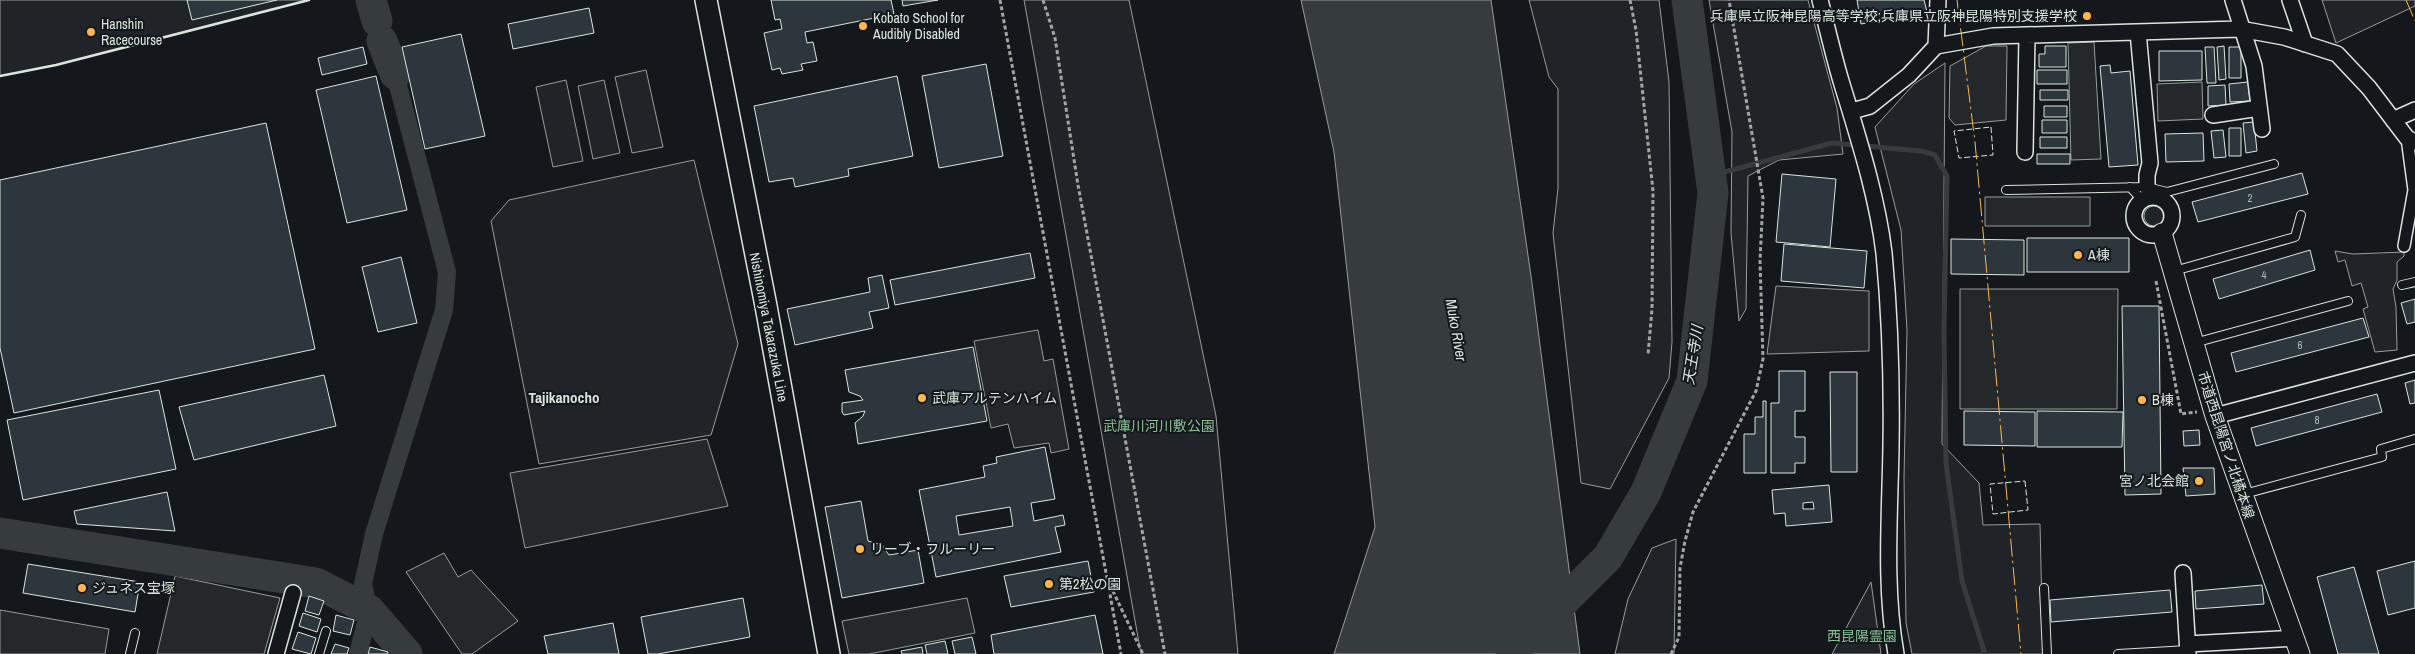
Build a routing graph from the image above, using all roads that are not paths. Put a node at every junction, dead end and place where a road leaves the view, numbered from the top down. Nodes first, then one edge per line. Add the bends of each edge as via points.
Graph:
1 (706, 0) edge
2 (1820, 0) edge
3 (1938, 0) edge
4 (2232, 0) edge
5 (2290, 0) edge
6 (2240, 28) junction
7 (2138, 32) junction
8 (2027, 35) junction
9 (2305, 44) junction
10 (1936, 46) junction
11 (2259, 108) junction
12 (2415, 110) edge
13 (1852, 111) junction
14 (2213, 116) dead end
15 (2393, 120) junction
16 (2262, 129) dead end
17 (2411, 140) edge
18 (2026, 152) dead end
19 (2274, 164) dead end
20 (2130, 187) junction
21 (2006, 190) dead end
22 (2145, 194) junction
23 (2300, 215) dead end
24 (2162, 233) junction
25 (2404, 246) dead end
26 (2174, 272) junction
27 (2415, 282) edge
28 (2402, 285) dead end
29 (2348, 301) dead end
30 (2194, 344) junction
31 (2415, 363) edge
32 (2214, 413) junction
33 (2415, 440) edge
34 (2242, 495) junction
35 (2183, 573) dead end
36 (2044, 588) dead end
37 (293, 593) dead end
38 (326, 631) dead end
39 (135, 633) dead end
40 (2298, 646) edge
41 (2188, 649) edge
42 (130, 654) edge
43 (276, 654) edge
44 (319, 654) edge
45 (829, 654) edge
46 (1896, 654) edge
47 (2047, 654) edge
48 (2118, 654) edge

1 - 45 main road, Nishinomiya Takarazuka Line
2 - 13 street
3 - 10 street
4 - 6 street
5 - 9 street
6 - 7 street
6 - 9 street
6 - 11 street via 2254,66
7 - 8 street
7 - 22 street via 2150,163
8 - 10 street via 1993,36
8 - 18 street
9 - 15 street via 2338,54 2370,88
10 - 13 street via 1909,75 1870,106
11 - 14 street
11 - 16 street
12 - 15 street
13 - 46 street via 1884,252 1892,386 1888,542 1891,628
15 - 17 street
17 - 25 street via 2414,190
19 - 22 lane via 2167,192
20 - 21 lane
20 - 22 lane
20 - 22 lane
22 - 24 street via 2160,198 2169,206 2172,218
22 - 24 street via 2135,209 2136,226 2145,234
23 - 26 lane via 2295,237
24 - 26 street, 市道西昆陽宮ノ北橘本線
26 - 30 street, 市道西昆陽宮ノ北橘本線
27 - 28 lane
29 - 30 lane
30 - 32 street, 市道西昆陽宮ノ北橘本線
31 - 32 street
32 - 34 street, 市道西昆陽宮ノ北橘本線
33 - 34 lane via 2381,449 2382,457
34 - 40 street, 市道西昆陽宮ノ北橘本線
35 - 41 street
36 - 47 lane
37 - 43 street
38 - 44 lane
39 - 42 lane
40 - 41 street
41 - 48 lane

